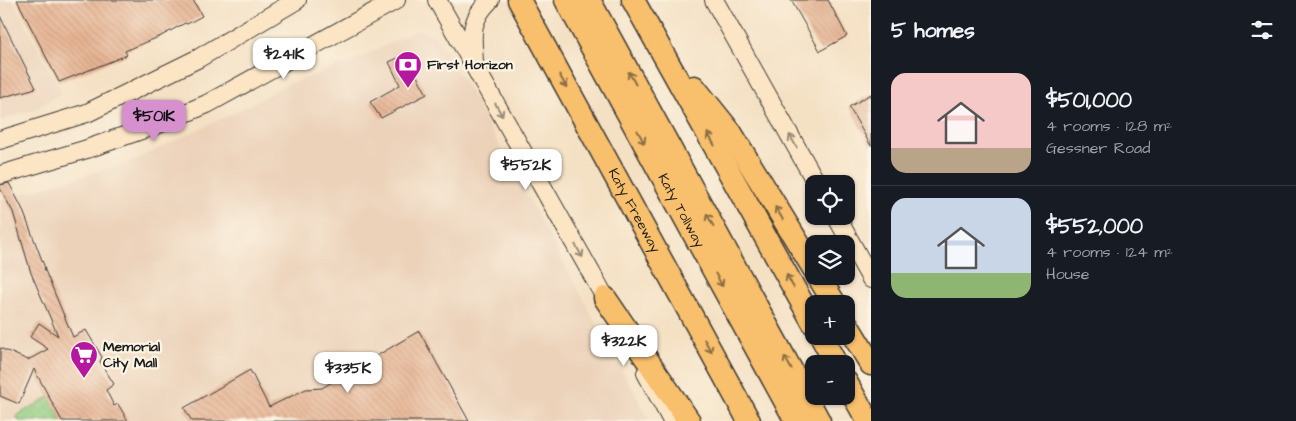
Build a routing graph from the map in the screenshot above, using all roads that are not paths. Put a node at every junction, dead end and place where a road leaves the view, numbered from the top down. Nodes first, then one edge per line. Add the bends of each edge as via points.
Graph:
1 (297, 0) edge
2 (396, 0) edge
3 (437, 0) edge
4 (490, 0) edge
5 (519, 0) edge
6 (633, 0) edge
7 (714, 0) edge
8 (581, 6) edge
9 (653, 35) junction
10 (475, 68) junction
11 (0, 140) edge
12 (0, 175) edge
13 (812, 175) edge
14 (841, 225) edge
15 (805, 254) edge
16 (871, 279) edge
17 (605, 298) junction
18 (805, 308) edge
19 (855, 338) edge
20 (871, 364) edge
21 (855, 398) edge
22 (672, 421) edge
23 (690, 421) edge
24 (749, 421) edge
25 (796, 421) edge
26 (819, 421) edge
27 (868, 421) edge

1 - 11 main road via 199,58 87,113
2 - 12 main road via 207,104 87,149
3 - 10 main road
4 - 10 main road via 477,16 471,31
5 -> 24 highway, Katy Freeway
6 - 9 highway
13 -> 7 main road
8 -> 25 highway, Katy Tollway
26 -> 8 highway, Katy Tollway
15 -> 9 highway via 731,133
18 -> 9 highway
10 -> 17 main road
14 - 16 main road
17 - 22 main road
17 - 23 highway
19 - 20 highway
21 - 27 highway

